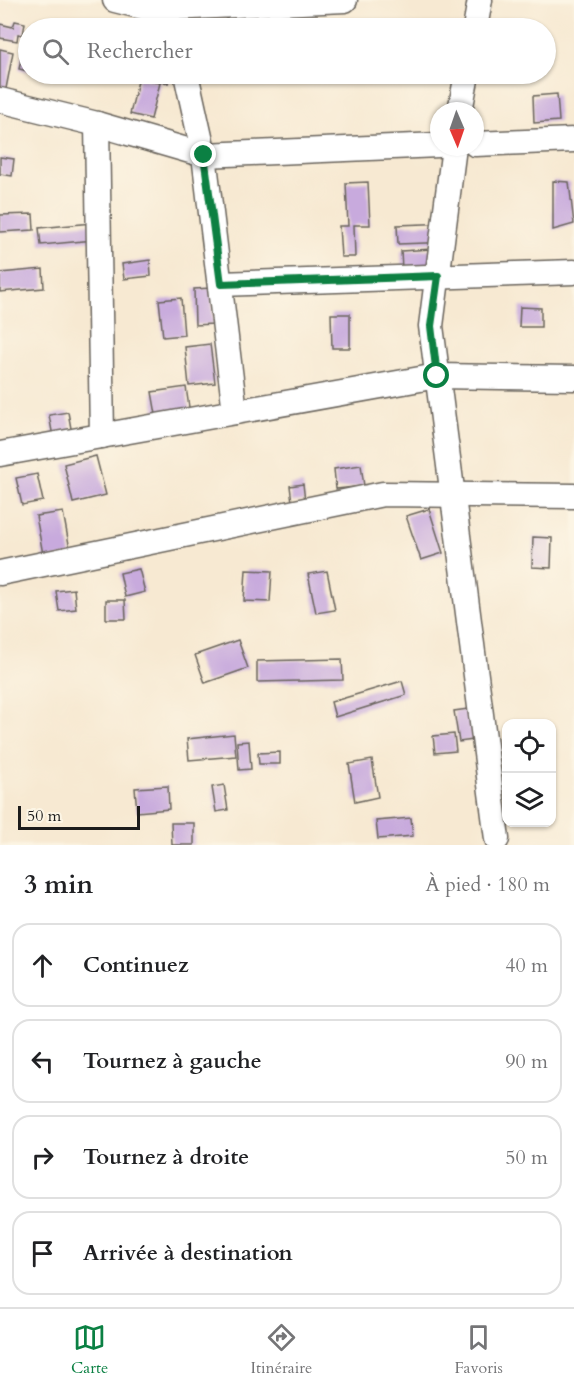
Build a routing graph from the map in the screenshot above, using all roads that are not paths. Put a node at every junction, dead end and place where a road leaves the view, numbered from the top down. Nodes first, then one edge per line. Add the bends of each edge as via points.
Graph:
1 (115, 0) edge
2 (345, 0) edge
3 (480, 0) edge
4 (175, 18) edge
5 (477, 18) edge
6 (188, 84) edge
7 (465, 84) edge
8 (0, 100) edge
9 (462, 102) edge
10 (97, 124) junction
11 (574, 140) edge
12 (484, 144) edge
13 (430, 145) edge
14 (204, 155) junction
15 (453, 156) edge
16 (574, 272) edge
17 (438, 276) junction
18 (221, 284) junction
19 (437, 376) junction
20 (574, 378) edge
21 (236, 412) junction
22 (102, 436) junction
23 (0, 454) edge
24 (452, 495) junction
25 (574, 496) edge
26 (0, 573) edge
27 (497, 839) dead end

1 - 4 street
2 - 4 street
3 - 5 street
6 - 14 street
7 - 9 street
8 - 10 street
10 - 14 street
10 - 22 street
11 - 12 street
13 - 14 street
14 - 18 street
15 - 17 street
16 - 17 street
17 - 18 street
17 - 19 street via 431,326
18 - 21 street
19 - 20 street
19 - 21 street
19 - 24 street
21 - 22 street
22 - 23 street
24 - 25 street
24 - 26 street via 383,494
24 - 27 street

